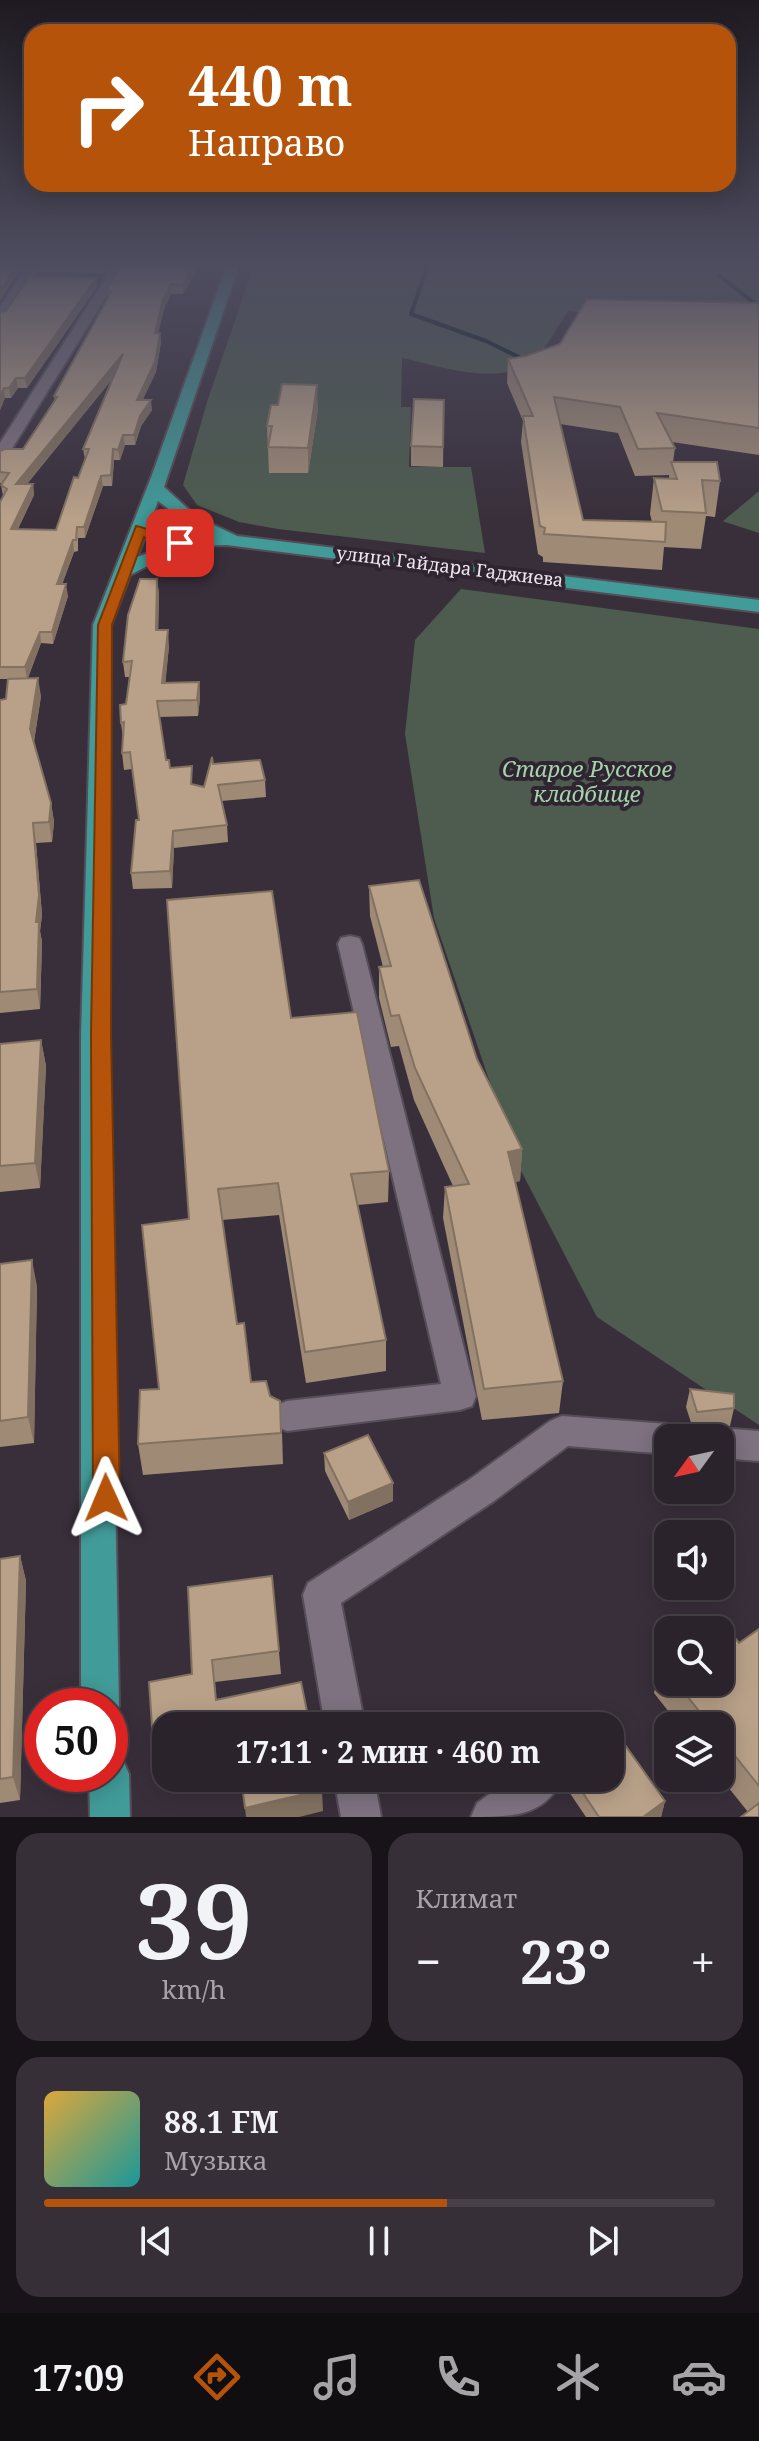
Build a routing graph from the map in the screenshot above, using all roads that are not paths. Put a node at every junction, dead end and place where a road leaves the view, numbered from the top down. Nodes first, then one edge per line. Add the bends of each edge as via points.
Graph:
1 (63, 350) edge
2 (205, 350) edge
3 (205, 350) edge
4 (0, 455) edge
5 (157, 489) junction
6 (140, 528) junction
7 (215, 538) junction
8 (123, 572) junction
9 (759, 605) edge
10 (350, 944) dead end
11 (287, 1416) dead end
12 (654, 1438) edge
13 (734, 1444) edge
14 (759, 1446) edge
15 (100, 1688) edge
16 (109, 1688) edge
17 (342, 1712) edge
18 (101, 1792) edge
19 (109, 1792) edge
20 (357, 1792) edge
21 (526, 1792) edge
22 (101, 1817) edge
23 (110, 1817) edge
24 (361, 1817) edge
25 (491, 1817) edge

1 - 4 street
2 - 5 main road
3 - 6 main road
5 - 6 main road
5 - 7 main road, улица Гайдара Гаджиева
6 - 7 main road via 167,542
6 - 8 main road
6 - 15 main road via 102,625 94,1035
7 - 8 main road via 149,558
7 - 9 main road, улица Гайдара Гаджиева
8 - 16 main road via 105,625 101,803
10 - 11 street via 460,1396
12 - 17 street via 562,1431 321,1595
13 - 14 street
18 - 22 main road
19 - 23 main road
20 - 24 street
21 - 25 street

